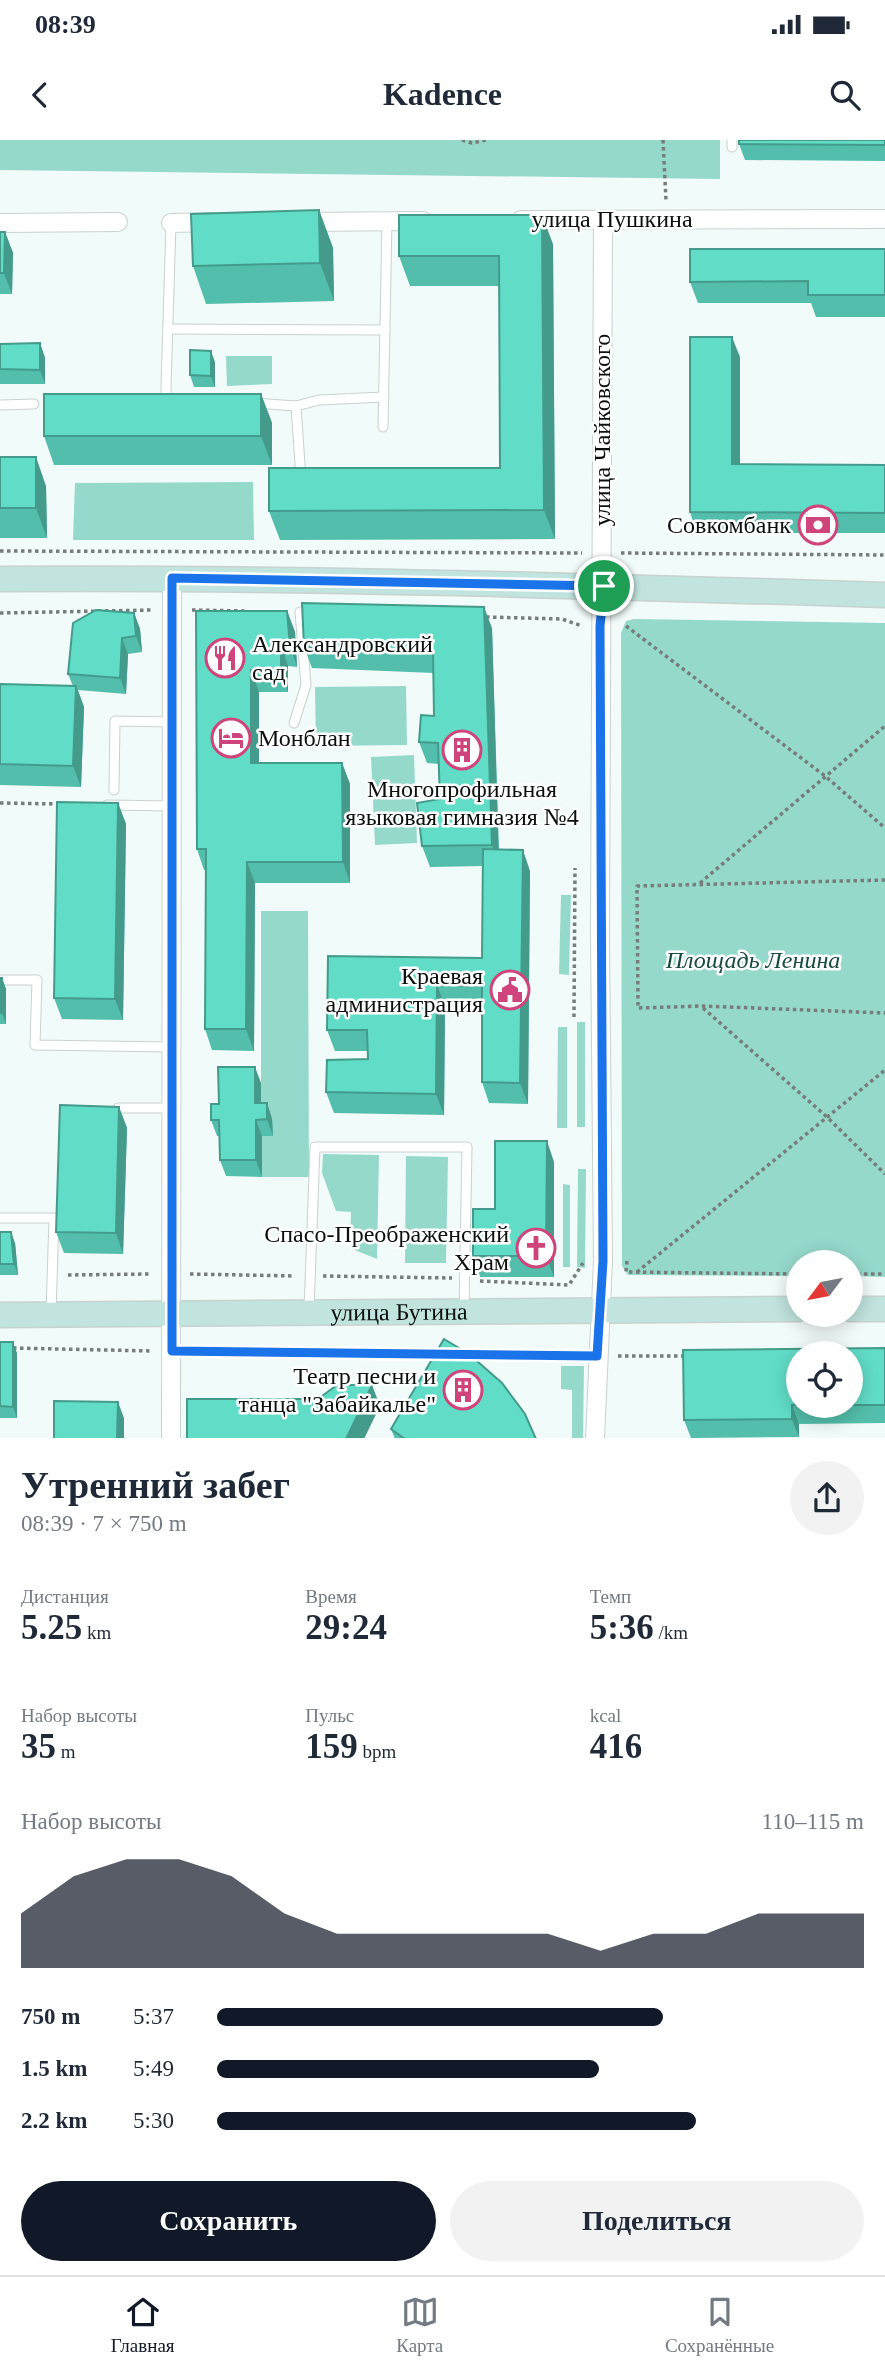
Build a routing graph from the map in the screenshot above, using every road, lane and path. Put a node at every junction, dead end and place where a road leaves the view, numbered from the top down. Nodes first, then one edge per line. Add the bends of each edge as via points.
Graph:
1 (462, 140) edge
2 (486, 140) edge
3 (663, 140) edge
4 (665, 181) dead end
5 (604, 219) junction
6 (885, 219) edge
7 (441, 220) edge
8 (509, 220) edge
9 (387, 221) junction
10 (118, 222) dead end
11 (225, 222) edge
12 (279, 222) edge
13 (0, 223) edge
14 (171, 223) joint
15 (168, 329) junction
16 (385, 330) junction
17 (384, 397) junction
18 (179, 400) edge
19 (244, 403) edge
20 (34, 404) dead end
21 (0, 405) edge
22 (296, 406) junction
23 (383, 427) dead end
24 (315, 486) edge
25 (0, 551) edge
26 (601, 553) junction
27 (885, 555) edge
28 (172, 578) junction
29 (0, 579) edge
30 (604, 586) junction
31 (885, 595) edge
32 (158, 610) dead end
33 (189, 610) dead end
34 (259, 611) edge
35 (300, 612) edge
36 (0, 613) edge
37 (479, 617) edge
38 (584, 626) dead end
39 (626, 626) dead end
40 (173, 722) junction
41 (294, 723) dead end
42 (885, 726) edge
43 (825, 776) junction
44 (114, 790) dead end
45 (0, 803) edge
46 (70, 804) joint
47 (171, 806) junction
48 (885, 828) edge
49 (575, 869) dead end
50 (885, 880) edge
51 (698, 885) junction
52 (0, 980) edge
53 (702, 1006) junction
54 (885, 1013) edge
55 (574, 1017) dead end
56 (172, 1047) junction
57 (885, 1070) edge
58 (118, 1108) edge
59 (172, 1108) junction
60 (827, 1116) junction
61 (885, 1174) edge
62 (0, 1218) edge
63 (587, 1259) dead end
64 (627, 1261) dead end
65 (637, 1272) junction
66 (786, 1273) edge
67 (172, 1274) junction
68 (863, 1274) edge
69 (885, 1274) edge
70 (312, 1276) junction
71 (466, 1278) junction
72 (54, 1281) junction
73 (885, 1308) edge
74 (786, 1309) edge
75 (863, 1309) edge
76 (598, 1311) junction
77 (464, 1314) junction
78 (0, 1315) edge
79 (51, 1315) junction
80 (308, 1315) junction
81 (172, 1316) junction
82 (0, 1348) edge
83 (172, 1351) junction
84 (443, 1354) edge
85 (457, 1354) edge
86 (597, 1356) junction
87 (691, 1356) edge
88 (171, 1438) edge
89 (595, 1438) edge

1 - 2 path
3 - 4 path
5 - 6 street, улица Пушкина
5 - 8 street, улица Пушкина
5 - 26 street, улица Чайковского
7 - 9 street
9 - 12 street
9 - 16 lane
10 - 13 street
11 - 14 street
14 - 15 lane
15 - 16 lane
15 - 18 lane via 166,400
16 - 17 lane
17 - 22 lane via 319,400
17 - 23 lane
19 - 22 lane
20 - 21 lane
22 - 24 lane via 301,486
25 - 26 path
26 - 27 path
26 - 30 street, улица Чайковского
28 - 29 main road
28 - 30 main road
28 - 40 street
30 - 31 main road
30 - 76 street, улица Чайковского via 600,626 603,1261
32 - 36 path
33 - 34 path
35 - 41 lane via 306,685
37 - 38 path via 562,619
39 - 43 path
40 - 44 lane via 115,721
40 - 47 street
42 - 43 path
43 - 48 path
43 - 51 path
45 - 46 path
46 - 47 lane
47 - 56 street
49 - 55 path
50 - 51 path
51 - 53 path via 637,886 638,1008
52 - 56 lane via 37,980 35,1045
53 - 54 path
53 - 60 path
56 - 59 street
57 - 60 path
58 - 59 lane
59 - 67 street
60 - 61 path
60 - 65 path
62 - 72 lane via 54,1218
63 - 71 path via 569,1285
64 - 65 path via 626,1272
65 - 66 path
67 - 70 path
67 - 72 path via 71,1274
67 - 81 street
68 - 69 path
70 - 71 path
70 - 71 lane via 315,1147 467,1147
70 - 80 lane
71 - 77 lane
72 - 79 lane
73 - 75 main road
74 - 76 main road, улица Бутина
76 - 77 main road, улица Бутина
76 - 86 street, улица Чайковского
77 - 80 main road, улица Бутина
78 - 79 main road, улица Бутина
79 - 81 main road, улица Бутина
80 - 81 main road, улица Бутина
81 - 83 street
82 - 83 path
83 - 84 path
83 - 88 street
85 - 86 path
86 - 87 path
86 - 89 street, улица Чайковского

